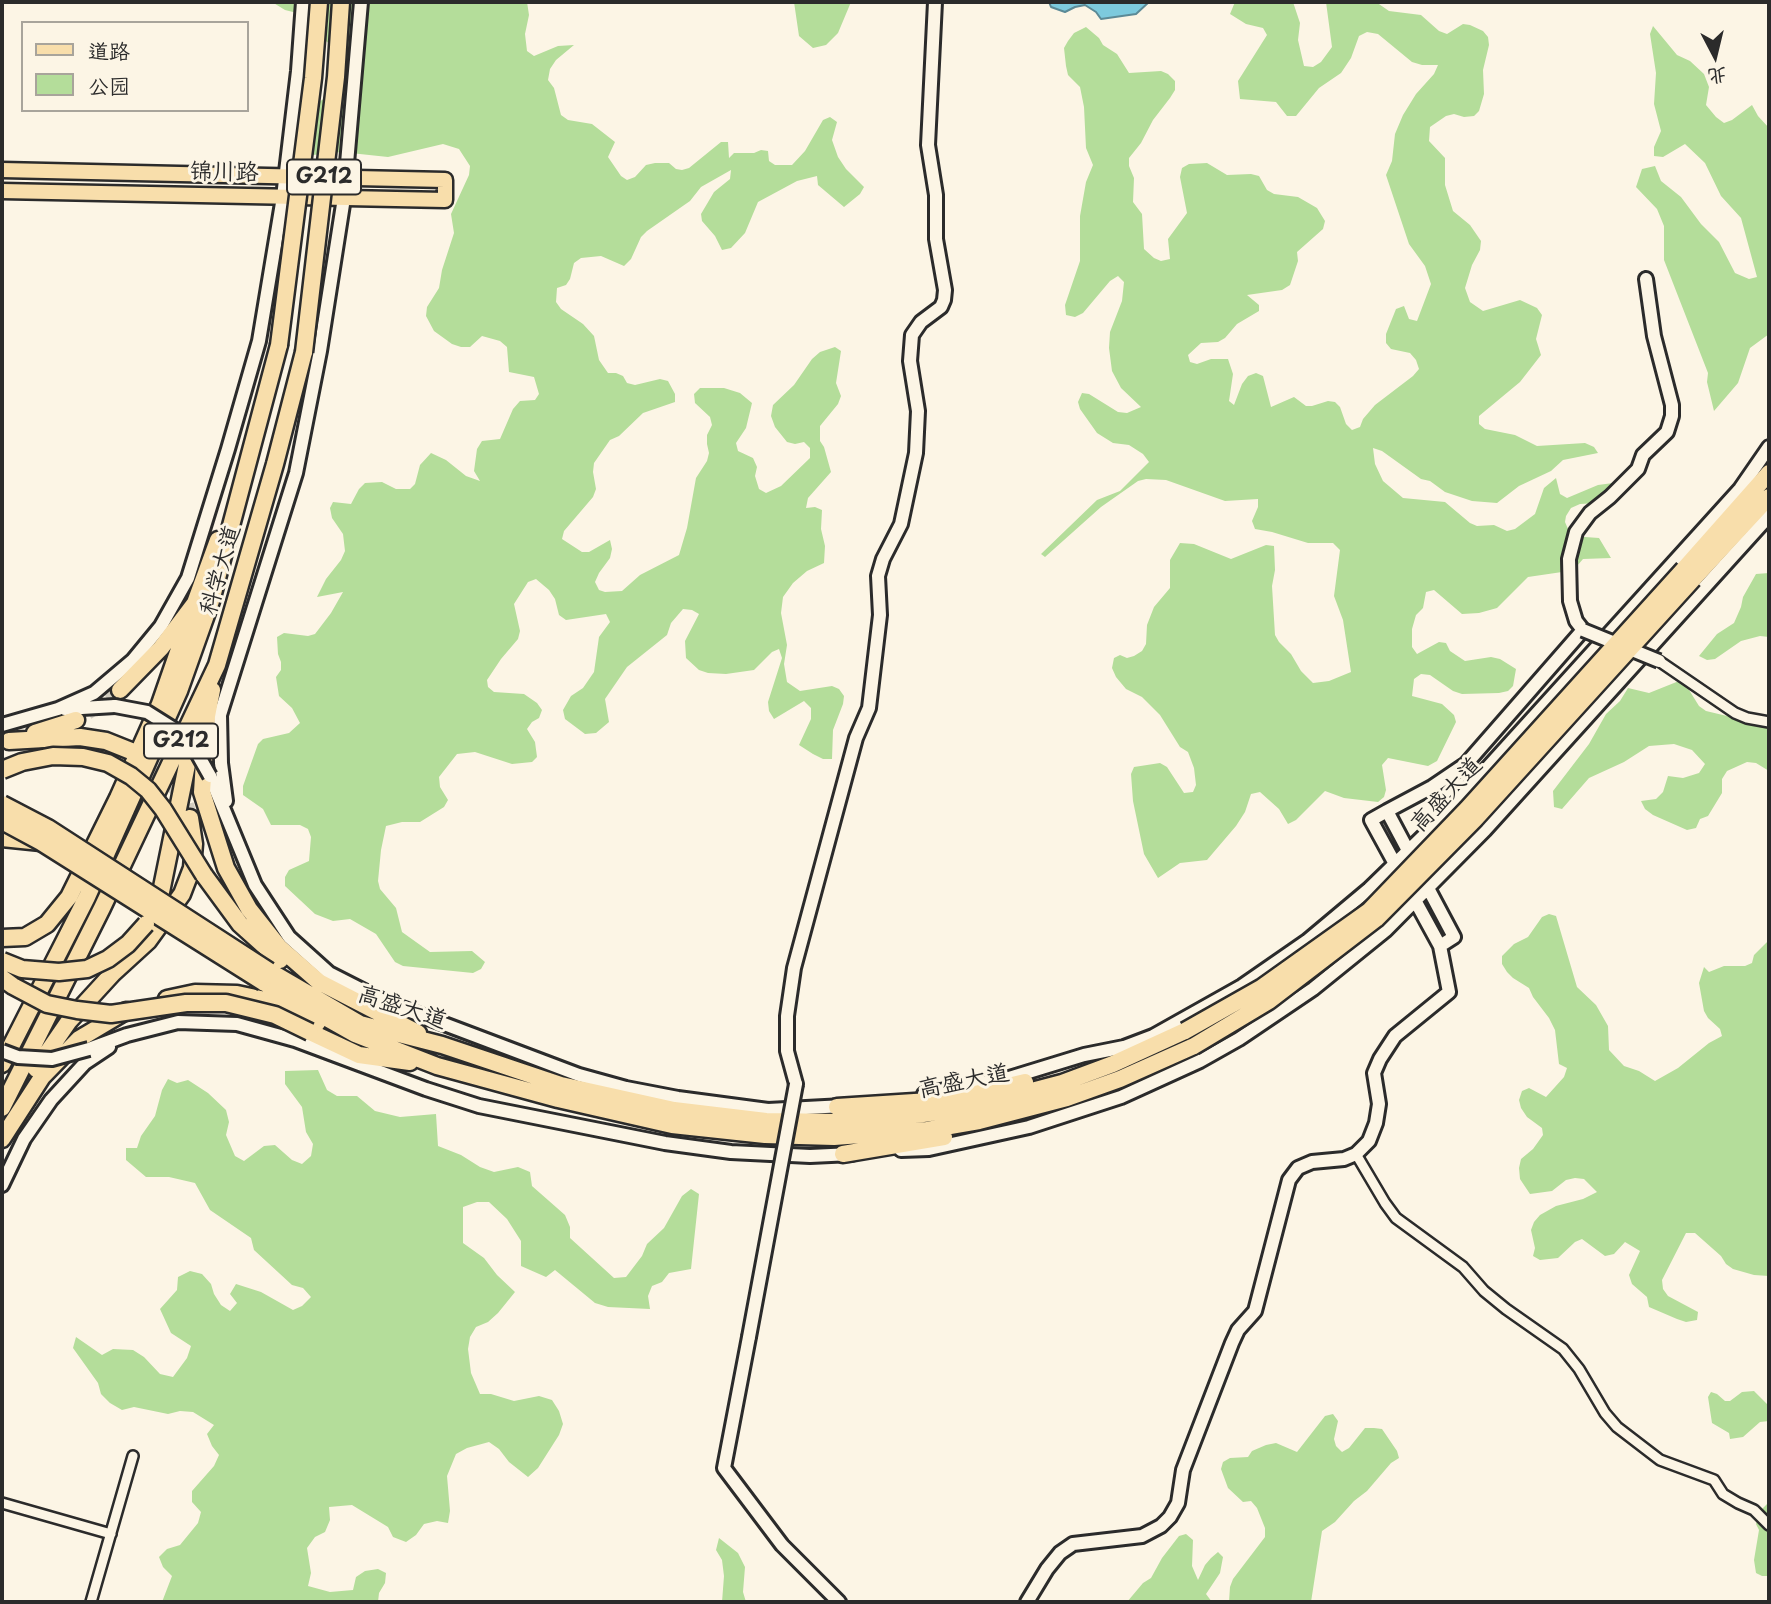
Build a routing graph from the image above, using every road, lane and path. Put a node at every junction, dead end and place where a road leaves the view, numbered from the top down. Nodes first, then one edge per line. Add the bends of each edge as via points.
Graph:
1 (303, 2) edge
2 (319, 2) edge
3 (341, 2) edge
4 (360, 2) edge
5 (935, 2) edge
6 (2, 170) edge
7 (285, 176) junction
8 (346, 178) junction
9 (2, 191) edge
10 (283, 197) junction
11 (344, 198) junction
12 (1646, 279) dead end
13 (1769, 447) edge
14 (248, 456) junction
15 (1769, 473) edge
16 (1769, 497) edge
17 (1769, 516) edge
18 (1688, 574) junction
19 (195, 603) junction
20 (1583, 630) junction
21 (1659, 662) joint
22 (217, 665) junction
23 (117, 698) junction
24 (58, 709) junction
25 (207, 716) junction
26 (76, 720) tunnel mouth
27 (1769, 722) edge
28 (2, 725) edge
29 (5, 741) edge
30 (131, 751) tunnel mouth
31 (2, 770) edge
32 (2, 804) edge
33 (1387, 811) junction
34 (190, 818) tunnel mouth
35 (228, 819) junction
36 (2, 821) edge
37 (2, 838) edge
38 (41, 842) junction
39 (1408, 850) junction
40 (1394, 863) junction
41 (1427, 888) junction
42 (1415, 900) junction
43 (2, 938) edge
44 (1440, 946) junction
45 (2, 961) edge
46 (266, 976) junction
47 (2, 978) edge
48 (319, 982) junction
49 (127, 1035) junction
50 (442, 1045) junction
51 (2, 1051) edge
52 (1172, 1055) junction
53 (2, 1064) edge
54 (1113, 1064) junction
55 (437, 1066) junction
56 (837, 1107) junction
57 (2, 1108) edge
58 (2, 1138) edge
59 (843, 1154) junction
60 (1356, 1154) junction
61 (2, 1185) edge
62 (132, 1457) dead end
63 (2, 1503) edge
64 (1769, 1525) edge
65 (111, 1534) junction
66 (91, 1602) edge
67 (839, 1602) edge
68 (1027, 1602) edge

1 - 7 main road, 科学大道
2 - 14 highway, 科学大道 / G212, bridge via 279,345
3 - 22 highway, 科学大道 / G212, bridge via 304,352
4 - 8 main road, 科学大道
5 - 67 main road, bridge via 928,145 944,300 912,335 916,453 901,524 878,576 880,615 869,708 856,738 794,968 787,1051 796,1084 724,1468 782,1545
6 - 7 main road, 锦川路
7 - 8 main road, 锦川路
7 - 10 main road, 科学大道
8 - 11 main road, 科学大道
8 - 11 main road, 锦川路 via 445,180 445,200
9 - 10 main road, 锦川路
10 - 11 main road, 锦川路
10 - 24 main road, 科学大道 via 258,341 188,578 161,626 133,660 94,692
11 - 35 main road, 科学大道 via 296,474 220,715 220,763
12 - 20 main road via 1672,416 1667,432 1643,455 1638,469 1576,532 1569,559 1570,601
13 - 39 main road, 高盛大道 via 1740,489
14 - 19 highway
14 - 53 highway, 科学大道 / G212 via 211,601 179,691 87,897
15 - 18 highway, 高盛大道
16 - 18 highway, 高盛大道
17 - 41 main road
18 - 52 highway, 高盛大道, bridge via 1475,819 1376,919 1269,1001
18 - 54 highway, 高盛大道, bridge via 1369,911 1261,988 1185,1031
19 - 23 highway
19 - 43 highway via 160,704 69,897 47,924 25,937
20 - 21 main road, bridge
20 - 33 main road via 1466,764
21 - 27 street via 1735,713
22 - 25 highway
22 - 57 highway, 科学大道 / G212
23 - 24 main road
23 - 35 main road, bridge via 174,729 197,752
24 - 28 main road
25 - 45 highway, bridge via 188,760 161,892 146,924 128,944 87,969 22,970
25 - 48 highway via 202,792 226,869 279,947
26 - 29 highway
29 - 30 highway via 80,737 106,740
31 - 48 highway, bridge via 53,756 83,757 108,763 131,776 163,809 240,924 275,957
32 - 46 highway, 高盛大道, bridge via 48,828
33 - 39 main road
33 - 40 main road via 1371,820
34 - 58 highway via 192,868 182,894 148,941 61,1032 16,1104
35 - 56 main road, 高盛大道 via 255,885 289,937 329,973 386,1002 579,1075 626,1088 768,1110
36 - 38 highway, 高盛大道, bridge
37 - 38 highway
38 - 46 highway, 高盛大道, bridge
39 - 40 main road, 高盛大道
39 - 41 main road
40 - 42 main road
40 - 56 main road, 高盛大道 via 1307,941 1242,986 1153,1036 1009,1078
41 - 42 main road
41 - 44 main road via 1454,937
42 - 44 main road
42 - 59 main road via 1386,930 1313,989 1200,1060 1121,1097 1029,1127 929,1149
44 - 60 main road via 1450,992 1395,1036 1380,1059 1374,1073 1379,1104 1376,1123
46 - 50 highway, 高盛大道 via 360,1024
46 - 55 highway, 高盛大道 via 355,1034
47 - 55 highway, bridge via 47,1004 77,1010 111,1013 226,1003 275,1016 359,1055
48 - 50 highway
49 - 51 main road, bridge via 52,1059 18,1058
49 - 59 main road via 178,1022 237,1024 479,1106 691,1147
49 - 61 main road via 85,1063 51,1100 24,1139
50 - 54 highway, 高盛大道 via 561,1084 674,1110 790,1121 839,1122 975,1106
52 - 55 highway, 高盛大道 via 1067,1098 979,1121 834,1137 672,1125
52 - 59 highway via 1122,1086 1017,1121
54 - 56 highway via 971,1095
55 - 58 highway via 361,1045 270,1001 195,993 137,1005 79,1039 42,1077
60 - 64 street via 1396,1218 1463,1268 1506,1309 1563,1349 1617,1427 1660,1460 1714,1480 1723,1493 1754,1510
60 - 68 main road via 1312,1162 1298,1168 1289,1180 1255,1311 1232,1343 1182,1470 1178,1503 1170,1517 1142,1536 1073,1544 1047,1569
62 - 65 street
63 - 65 street
65 - 66 street

